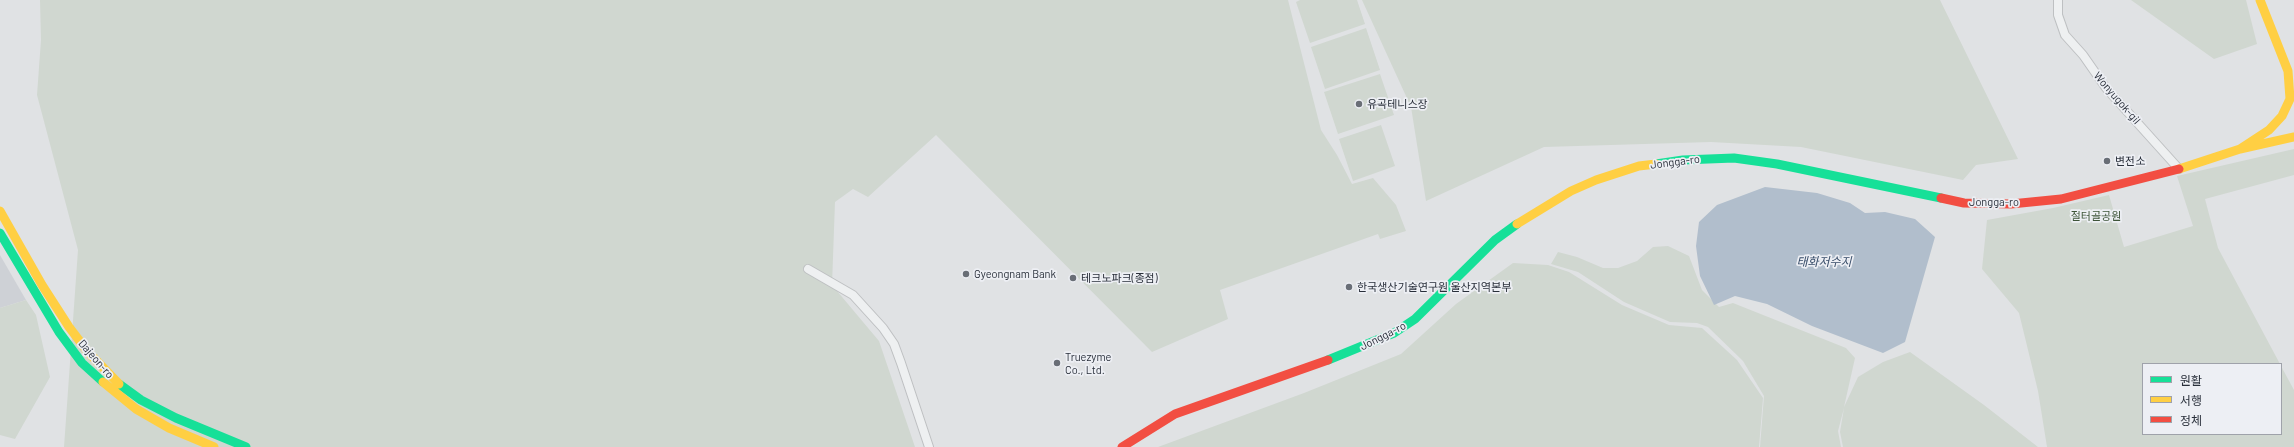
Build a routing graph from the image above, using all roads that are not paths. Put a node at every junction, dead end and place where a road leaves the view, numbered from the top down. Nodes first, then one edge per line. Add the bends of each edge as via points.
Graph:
1 (2058, 0) edge
2 (2260, 0) edge
3 (2288, 71) junction
4 (2294, 82) edge
5 (2294, 137) edge
6 (2240, 149) junction
7 (2179, 169) junction
8 (0, 211) edge
9 (0, 233) edge
10 (808, 269) dead end
11 (214, 447) edge
12 (246, 447) edge
13 (928, 447) edge
14 (1122, 447) edge

1 - 7 street, Wonyugok-gil via 2058,15 2065,35 2106,88
2 - 3 main road
3 - 4 main road
3 - 6 main road via 2290,99 2282,116 2269,130
5 - 6 main road, Jongga-ro
6 - 7 main road, Jongga-ro
7 - 14 main road, Jongga-ro via 2060,199 2011,204 1964,203 1777,164 1734,158 1683,160 1639,166 1596,180 1528,216 1496,240 1415,319 1394,333 1290,374 1187,409
8 - 12 main road, Dajeon-ro via 42,285 69,326 88,352 115,381 141,400 162,411
9 - 11 main road, Dajeon-ro via 59,332 82,362 136,409 169,428
10 - 13 street via 853,295 894,344

